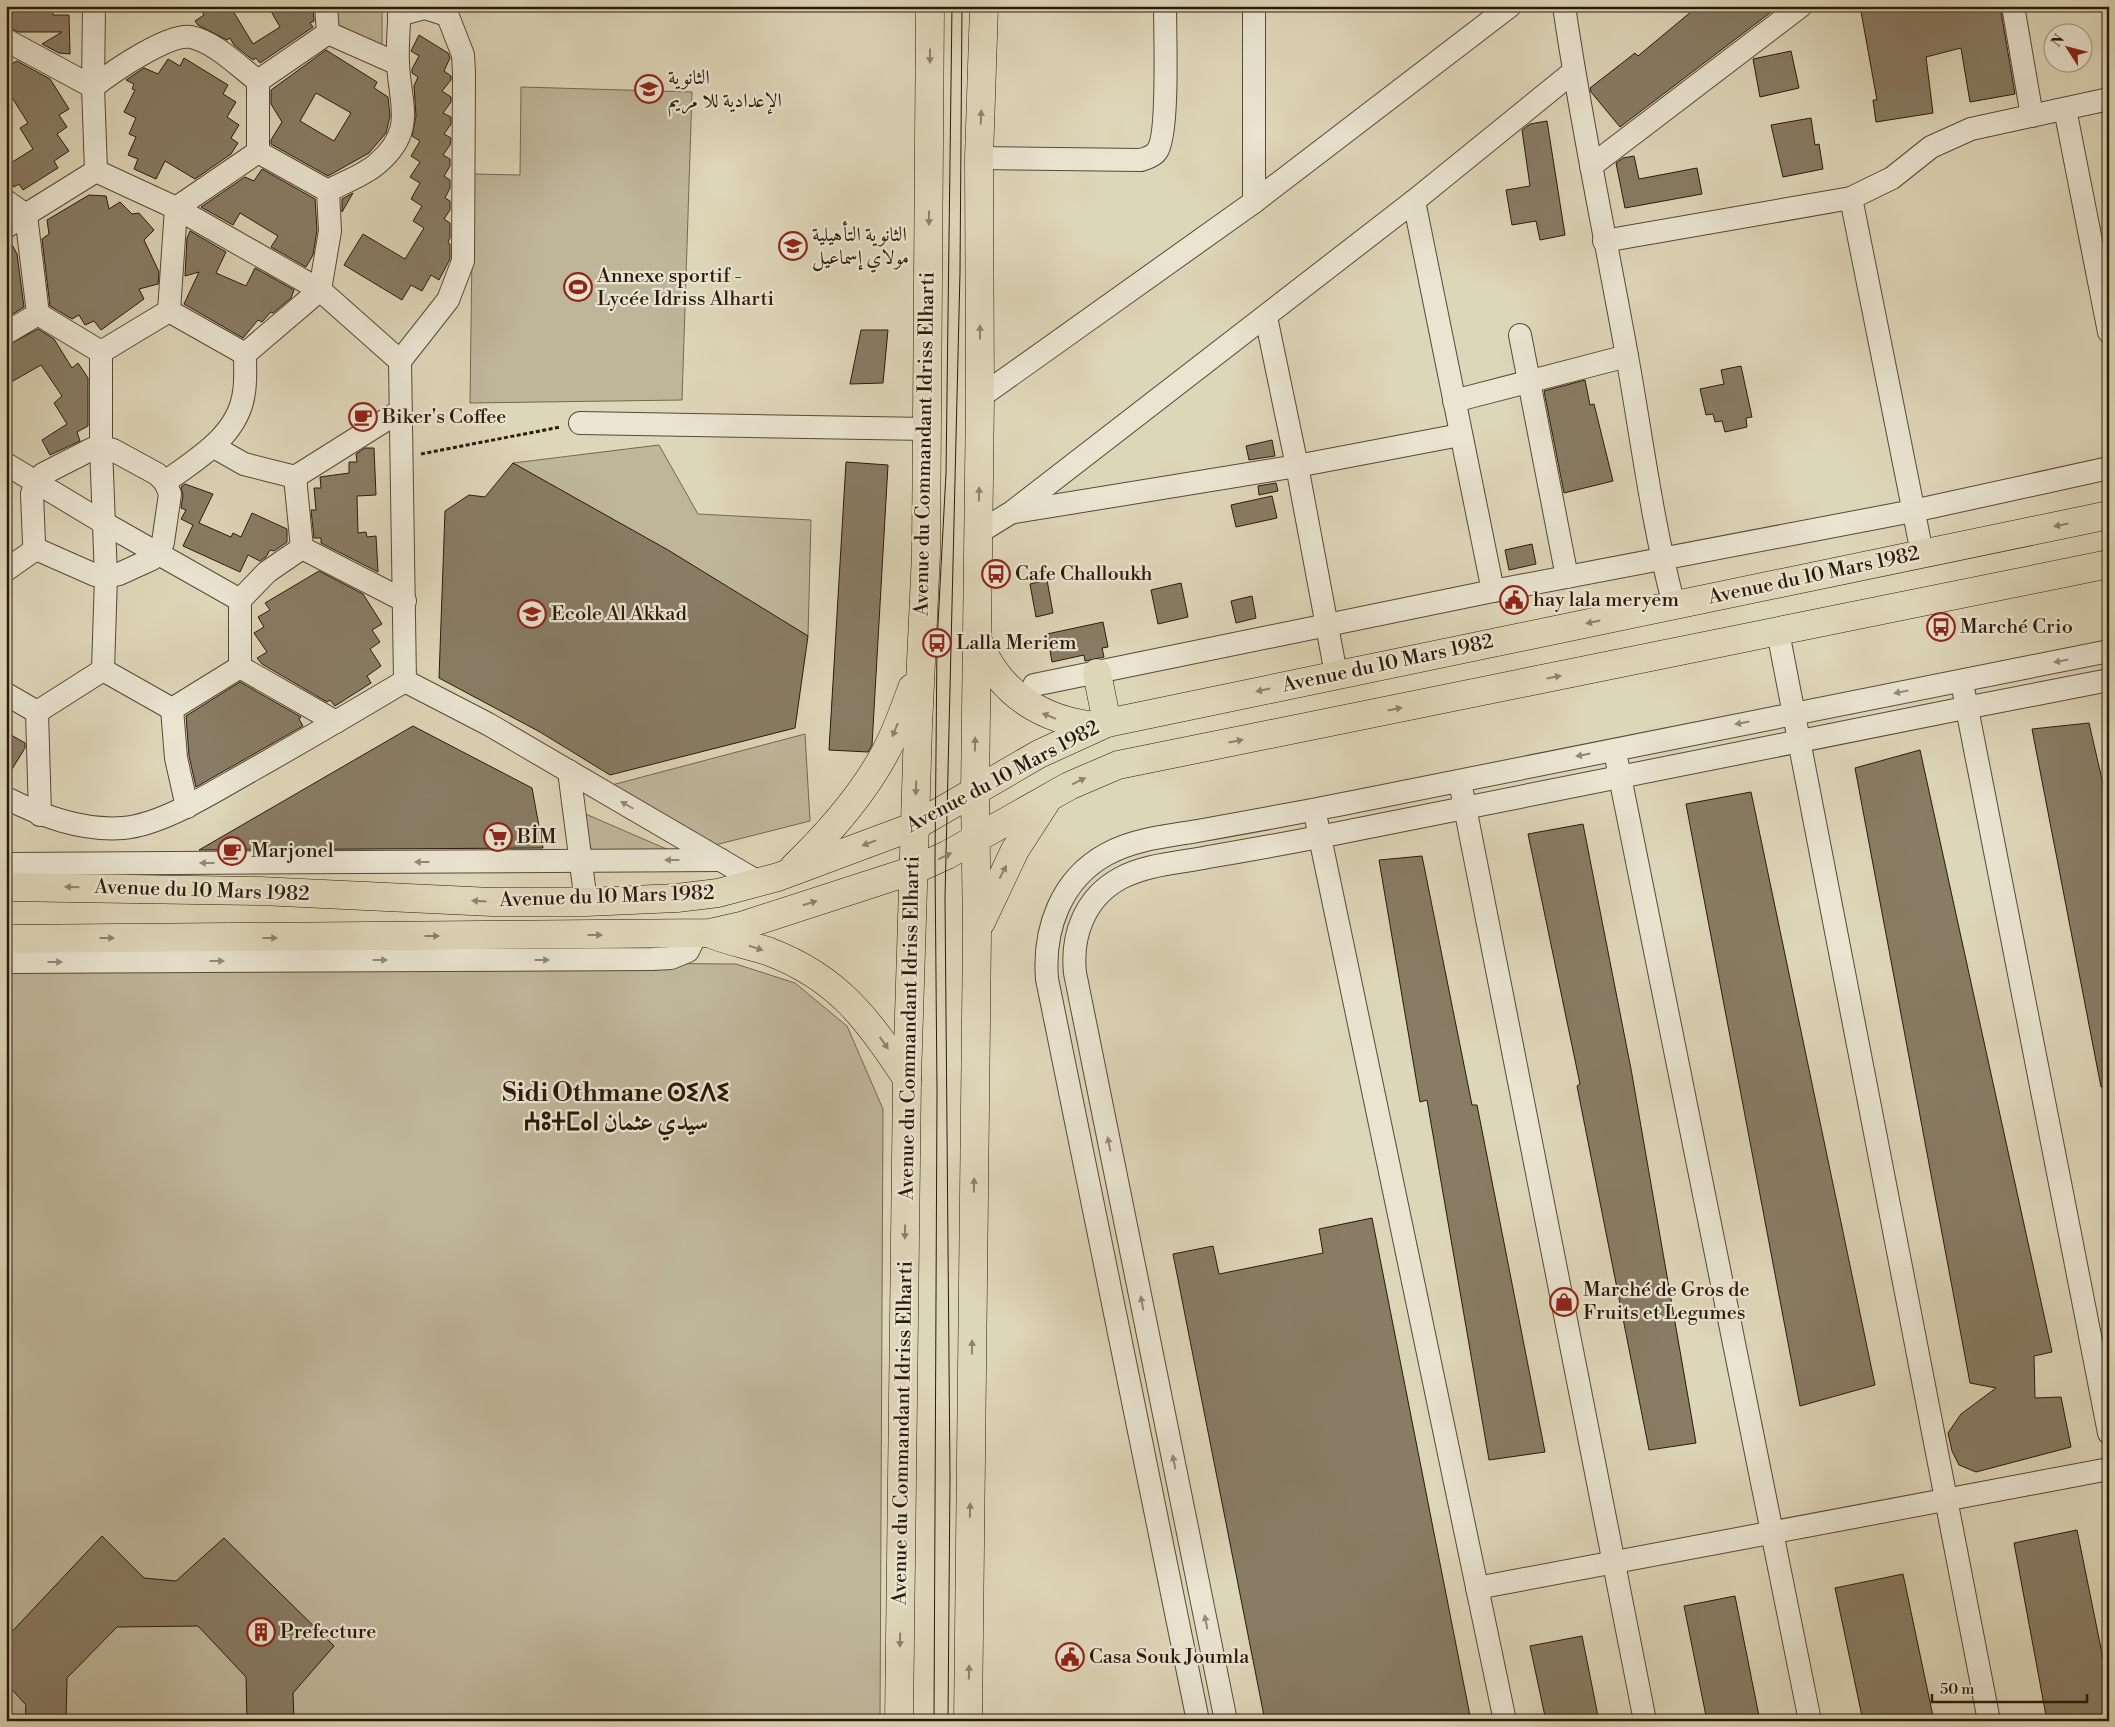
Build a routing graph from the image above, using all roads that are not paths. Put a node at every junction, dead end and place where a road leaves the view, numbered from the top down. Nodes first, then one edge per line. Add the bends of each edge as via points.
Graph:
1 (94, 6) edge
2 (326, 6) edge
3 (930, 6) edge
4 (984, 6) edge
5 (1165, 6) edge
6 (1254, 6) edge
7 (1510, 6) edge
8 (1564, 6) edge
9 (1801, 6) edge
10 (2013, 6) edge
11 (400, 11) edge
12 (445, 11) edge
13 (328, 33) junction
14 (6, 40) edge
15 (398, 64) junction
16 (1573, 72) junction
17 (258, 81) junction
18 (93, 87) junction
19 (2109, 99) edge
20 (2064, 109) junction
21 (2032, 116) junction
22 (258, 152) junction
23 (980, 158) junction
24 (1590, 166) junction
25 (96, 170) junction
26 (328, 191) junction
27 (1851, 198) junction
28 (6, 201) edge
29 (1414, 201) junction
30 (1254, 202) junction
31 (176, 208) junction
32 (26, 215) junction
33 (6, 227) edge
34 (1604, 241) junction
35 (320, 290) junction
36 (169, 311) junction
37 (38, 314) junction
38 (1266, 317) junction
39 (2109, 332) edge
40 (6, 333) edge
41 (1520, 335) dead end
42 (101, 352) junction
43 (245, 354) junction
44 (1627, 356) junction
45 (400, 361) junction
46 (1529, 380) junction
47 (980, 397) junction
48 (1454, 401) junction
49 (400, 411) junction
50 (580, 423) road end
51 (927, 429) junction
52 (1460, 435) junction
53 (102, 447) junction
54 (214, 447) junction
55 (6, 464) edge
56 (1297, 466) junction
57 (2109, 468) edge
58 (295, 477) junction
59 (165, 482) junction
60 (35, 483) junction
61 (1913, 511) junction
62 (1012, 512) junction
63 (2109, 515) edge
64 (104, 524) junction
65 (978, 533) junction
66 (302, 548) junction
67 (36, 549) junction
68 (158, 553) junction
69 (1922, 553) junction
70 (1662, 558) junction
71 (2109, 564) edge
72 (6, 570) edge
73 (106, 577) junction
74 (1567, 577) junction
75 (1493, 591) junction
76 (240, 600) junction
77 (405, 601) junction
78 (1674, 605) junction
79 (1327, 624) junction
80 (1778, 632) junction
81 (977, 639) junction
82 (2109, 652) edge
83 (240, 667) junction
84 (920, 669) junction
85 (103, 670) junction
86 (1097, 673) junction
87 (1336, 674) junction
88 (1962, 680) junction
89 (2109, 680) edge
90 (405, 681) junction
91 (1034, 686) dead end
92 (6, 694) edge
93 (1967, 707) junction
94 (172, 709) junction
95 (37, 712) junction
96 (1794, 713) junction
97 (336, 722) junction
98 (1102, 724) junction
99 (1799, 740) junction
100 (1614, 749) junction
101 (569, 771) junction
102 (1620, 776) junction
103 (1459, 780) junction
104 (975, 793) junction
105 (6, 798) edge
106 (1049, 798) junction
107 (187, 806) junction
108 (1464, 808) junction
109 (1314, 810) junction
110 (40, 815) junction
111 (915, 826) junction
112 (1319, 837) junction
113 (976, 840) junction
114 (721, 860) junction
115 (581, 861) junction
116 (6, 864) edge
117 (914, 870) junction
118 (787, 874) junction
119 (760, 883) junction
120 (6, 888) edge
121 (586, 902) junction
122 (977, 933) junction
123 (703, 934) junction
124 (6, 939) edge
125 (6, 962) edge
126 (908, 1078) junction
127 (2109, 1434) edge
128 (2109, 1469) edge
129 (1946, 1500) junction
130 (1772, 1532) junction
131 (1614, 1562) junction
132 (1477, 1588) junction
133 (899, 1721) edge
134 (968, 1721) edge
135 (1198, 1721) edge
136 (1226, 1721) edge
137 (1505, 1721) edge
138 (1645, 1721) edge
139 (1810, 1721) edge
140 (1989, 1721) edge

1 - 18 street
2 - 13 street
3 -> 51 main road, Avenue du Commandant Idriss Elharti
23 -> 4 main road
5 - 23 street via 1163,138 1158,151 1140,160
6 - 30 street
7 - 30 street
8 - 16 street
9 - 24 street
10 - 21 street
11 - 12 street via 425,8
11 - 15 street
12 - 45 street via 462,55 464,73 463,261 448,300
13 - 15 street
13 - 17 street
14 - 18 street
15 - 26 street via 405,111 394,144 376,165
16 - 24 street
16 - 29 street
17 - 18 street via 207,43 186,37 140,54
17 - 22 street
18 - 25 street
19 - 20 street
20 - 21 street
20 - 39 street
21 - 27 street via 1970,129 1931,148 1892,178
22 - 26 street
22 - 31 street
47 -> 23 main road
24 - 34 street
25 - 31 street
25 - 32 street
26 - 35 street via 330,232
27 - 34 street
27 - 61 street
28 - 32 street
29 - 38 street
29 - 48 street
30 - 47 street
31 - 35 street
31 - 36 street
32 - 33 street
32 - 37 street
34 - 44 street
35 - 43 street
35 - 45 street
36 - 42 street
36 - 43 street
37 - 40 street
37 - 42 street
38 - 56 street
38 - 62 street
41 - 46 street
42 - 53 street
43 - 54 street via 242,404 229,429
44 - 46 street
44 - 70 street
45 - 49 street
46 - 48 street
46 - 74 street
65 -> 47 main road
48 - 52 street
49 - 58 street
49 - 77 street
50 - 51 street
51 - 84 main road, Avenue du Commandant Idriss Elharti via 926,554
52 - 56 street
52 - 75 street
53 - 59 street via 142,466
53 - 60 street via 43,474
53 - 64 street
54 - 58 street via 244,464
54 - 59 street
55 - 60 street
56 - 62 street
56 - 79 street
57 - 61 street
58 - 66 street
59 - 68 street via 170,494 163,542
60 - 64 street
60 - 67 street via 32,494
61 - 69 street
61 - 70 street
62 - 65 street
63 -> 69 main road, Avenue du 10 Mars 1982
64 - 68 street
64 - 73 street
65 - 81 main road
66 - 76 street via 267,572
66 - 77 street
67 - 72 street
67 - 73 street
68 - 73 street via 152,559
68 - 76 street
69 - 78 main road, Avenue du 10 Mars 1982
70 - 74 street
70 - 78 street
71 - 80 main road, Avenue du 10 Mars 1982
73 - 85 street
74 - 75 street
75 - 79 street
76 - 83 street
77 - 90 street
78 -> 87 main road, Avenue du 10 Mars 1982
79 - 86 street
79 - 87 street
80 - 96 street
106 -> 80 main road, Avenue du 10 Mars 1982 via 1118,765
98 -> 81 main road via 1058,719 1023,702 995,674
104 -> 81 main road
82 -> 88 street
83 - 94 street
83 - 97 street
84 -> 111 main road, Avenue du Commandant Idriss Elharti
84 -> 118 main road via 886,751 872,776 834,825
85 - 94 street
85 - 95 street
86 - 91 street
86 - 98 main road
87 -> 98 main road, Avenue du 10 Mars 1982
88 - 93 street
88 -> 96 street
89 - 93 street
90 - 97 street
90 - 101 street
92 - 95 street
93 - 99 street
93 - 127 street
94 - 107 street via 176,758
95 - 110 street
96 - 99 street
96 -> 100 street
97 - 107 street
98 - 104 main road, Avenue du 10 Mars 1982 via 1039,754
99 - 102 street
99 - 129 street
100 - 102 street
100 -> 103 street
114 -> 101 street
101 - 115 street
102 - 108 street
102 - 130 street
103 - 108 street
103 - 109 street
104 - 111 main road, Avenue du 10 Mars 1982
104 - 113 main road
105 - 110 street
106 - 113 main road, Avenue du 10 Mars 1982
122 -> 106 main road via 1001,877
107 - 110 street via 136,826 122,828 79,825
108 - 112 street
108 - 131 street
109 - 112 street
109 - 135 street via 1141,841 1105,855 1083,872 1064,895 1046,944 1047,979
111 - 117 main road, Avenue du Commandant Idriss Elharti
111 -> 118 main road, Avenue du 10 Mars 1982
112 - 132 street
136 -> 112 street via 1075,974 1074,947 1081,921 1092,904 1107,888 1133,873
117 -> 113 main road, Avenue du 10 Mars 1982
113 - 122 main road
114 -> 115 street
114 - 119 street
115 -> 116 street
115 - 121 street
123 -> 117 main road, Avenue du 10 Mars 1982 via 741,926
117 - 126 main road, Avenue du Commandant Idriss Elharti
118 - 119 main road, Avenue du 10 Mars 1982
119 - 121 main road, Avenue du 10 Mars 1982 via 685,897
121 -> 120 main road, Avenue du 10 Mars 1982 via 492,902 226,890
134 -> 122 main road
124 -> 123 main road, Avenue du 10 Mars 1982
125 -> 123 street via 652,959 671,958 688,951
123 -> 126 main road via 789,960 827,983 875,1029
126 -> 133 main road, Avenue du Commandant Idriss Elharti
128 - 129 street
129 - 130 street
129 - 140 street
130 - 131 street
130 - 139 street
131 - 132 street
131 - 138 street
132 - 137 street

